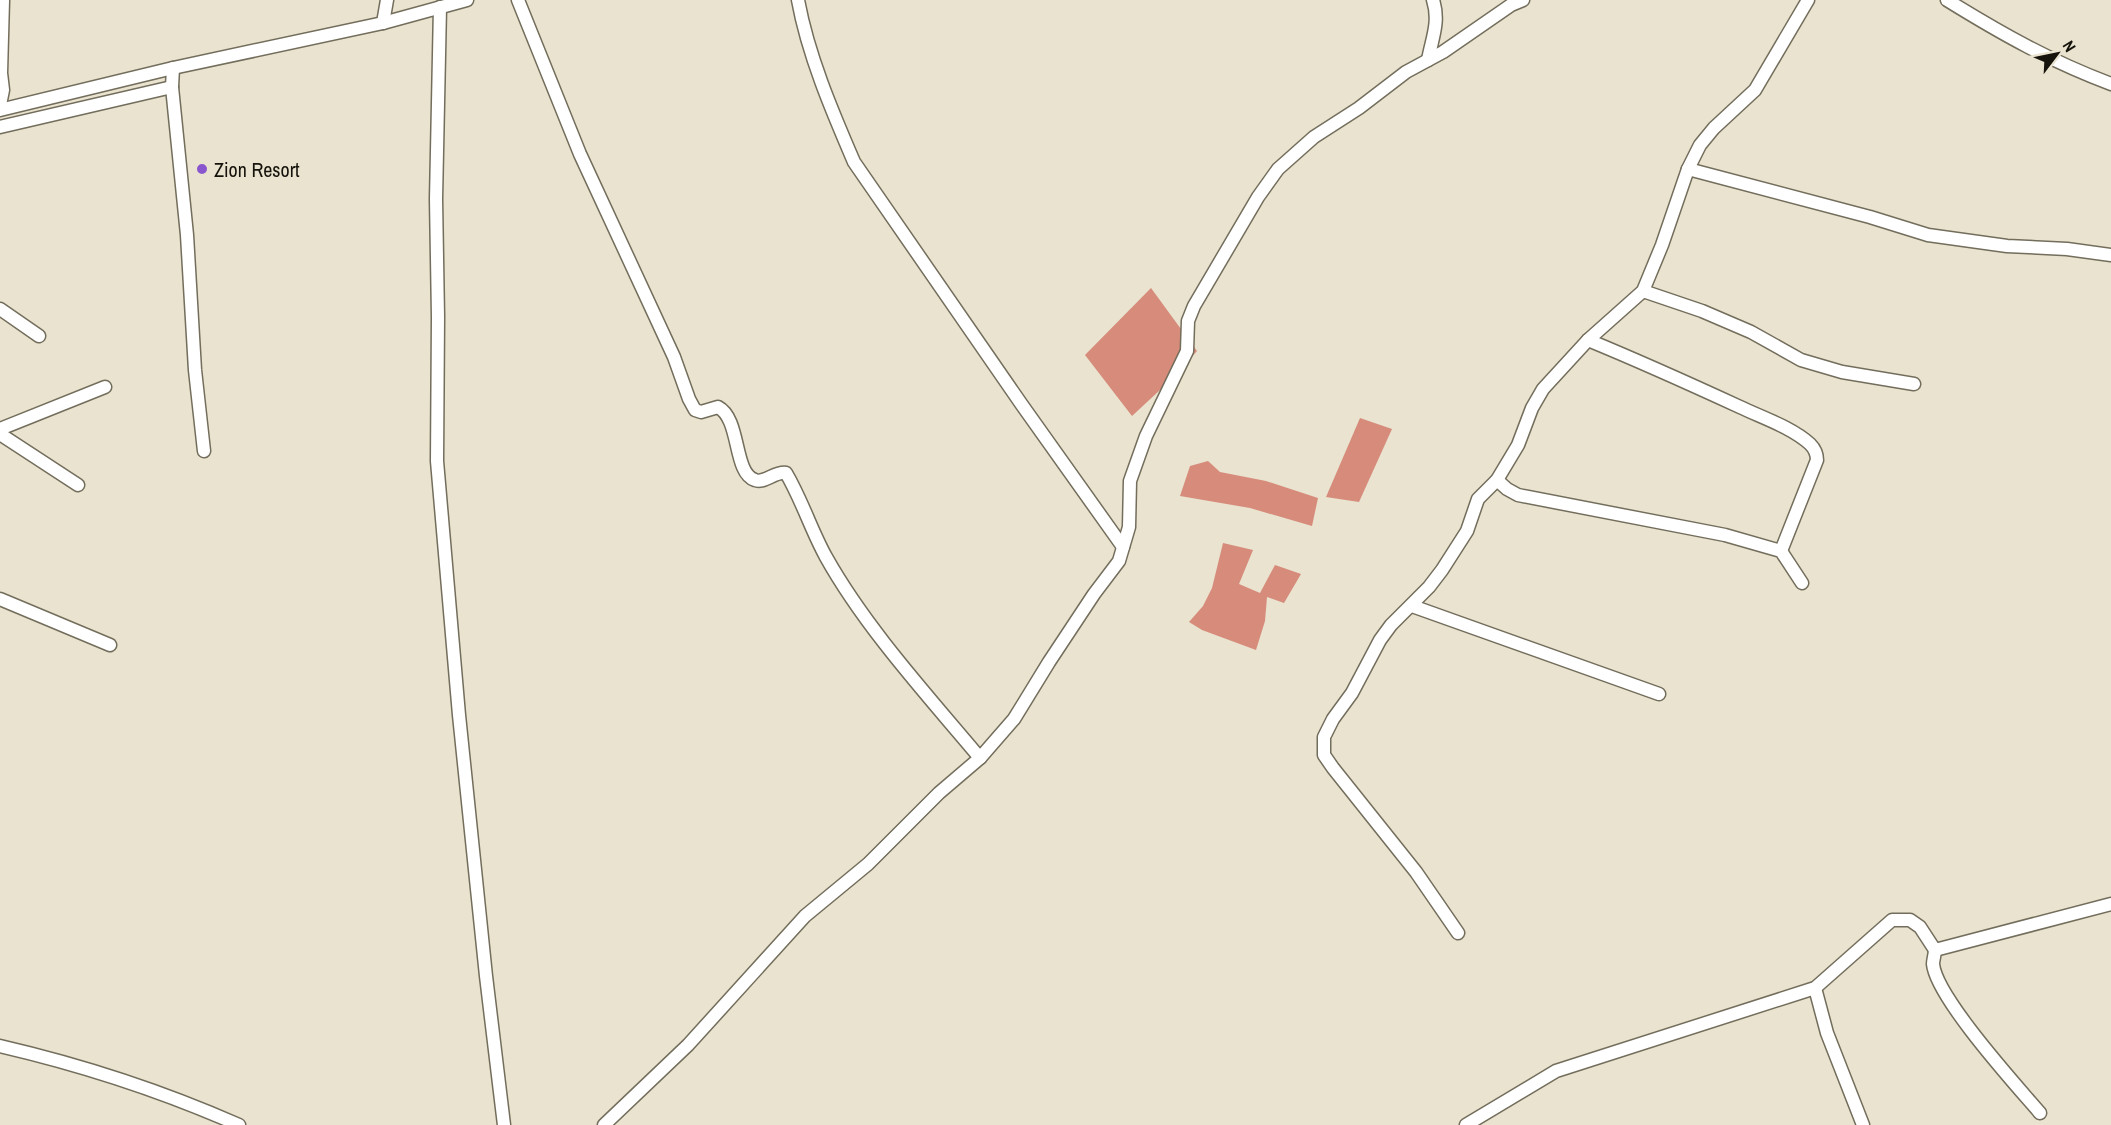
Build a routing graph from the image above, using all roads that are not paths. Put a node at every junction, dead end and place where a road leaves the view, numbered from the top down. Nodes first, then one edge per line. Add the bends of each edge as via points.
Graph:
1 (3, 0) edge
2 (467, 0) edge
3 (518, 0) edge
4 (798, 0) edge
5 (1432, 0) edge
6 (1523, 0) edge
7 (1808, 0) edge
8 (1947, 0) edge
9 (385, 1) edge
10 (440, 7) junction
11 (383, 23) junction
12 (1428, 60) junction
13 (173, 68) junction
14 (2111, 84) edge
15 (172, 87) junction
16 (0, 105) edge
17 (0, 110) edge
18 (0, 127) edge
19 (1688, 169) junction
20 (2111, 255) edge
21 (1643, 291) junction
22 (0, 309) edge
23 (39, 336) dead end
24 (1588, 340) junction
25 (1914, 384) dead end
26 (105, 387) dead end
27 (0, 429) edge
28 (0, 434) edge
29 (204, 452) dead end
30 (1497, 480) junction
31 (78, 485) dead end
32 (1123, 547) junction
33 (1781, 551) junction
34 (1802, 583) dead end
35 (0, 599) edge
36 (1412, 606) junction
37 (110, 645) dead end
38 (1659, 694) dead end
39 (980, 758) junction
40 (2111, 904) edge
41 (1458, 933) dead end
42 (1935, 950) junction
43 (1815, 987) junction
44 (0, 1046) edge
45 (2040, 1113) dead end
46 (240, 1125) edge
47 (504, 1125) edge
48 (604, 1125) edge
49 (1466, 1125) edge
50 (1863, 1125) edge

1 - 16 street
2 - 10 street
3 - 39 street via 580,154 674,357 693,407 701,412 718,407 723,411 741,462 754,480 786,474 825,556 855,602
4 - 32 street via 835,119 854,162
5 - 12 street via 1437,23
6 - 12 street
7 - 19 street via 1755,90 1714,128
8 - 14 street via 2024,47
9 - 11 street
10 - 11 street
10 - 47 street via 437,461 463,751
11 - 13 street
12 - 32 street via 1314,137 1278,169 1258,197 1191,313 1187,351 1146,436 1130,481 1129,527
13 - 15 street
13 - 17 street
15 - 18 street
15 - 29 street
19 - 20 street via 1928,235
19 - 21 street
21 - 24 street
21 - 25 street via 1751,332 1801,360 1842,372
22 - 23 street
24 - 30 street via 1543,389
24 - 33 street via 1748,410 1813,447 1817,460
26 - 27 street
28 - 31 street
30 - 33 street via 1518,495 1725,535
30 - 36 street via 1478,499 1467,531
32 - 39 street via 1119,561 1014,719
33 - 34 street
35 - 37 street
36 - 38 street
36 - 41 street via 1380,640 1352,693 1333,719 1324,737 1324,755 1416,872
39 - 48 street via 868,864 805,916 688,1045
40 - 42 street
42 - 43 street via 1915,923 1892,920
42 - 45 street via 1933,964 1944,991
43 - 49 street via 1556,1071
43 - 50 street via 1827,1033
44 - 46 street via 120,1078

